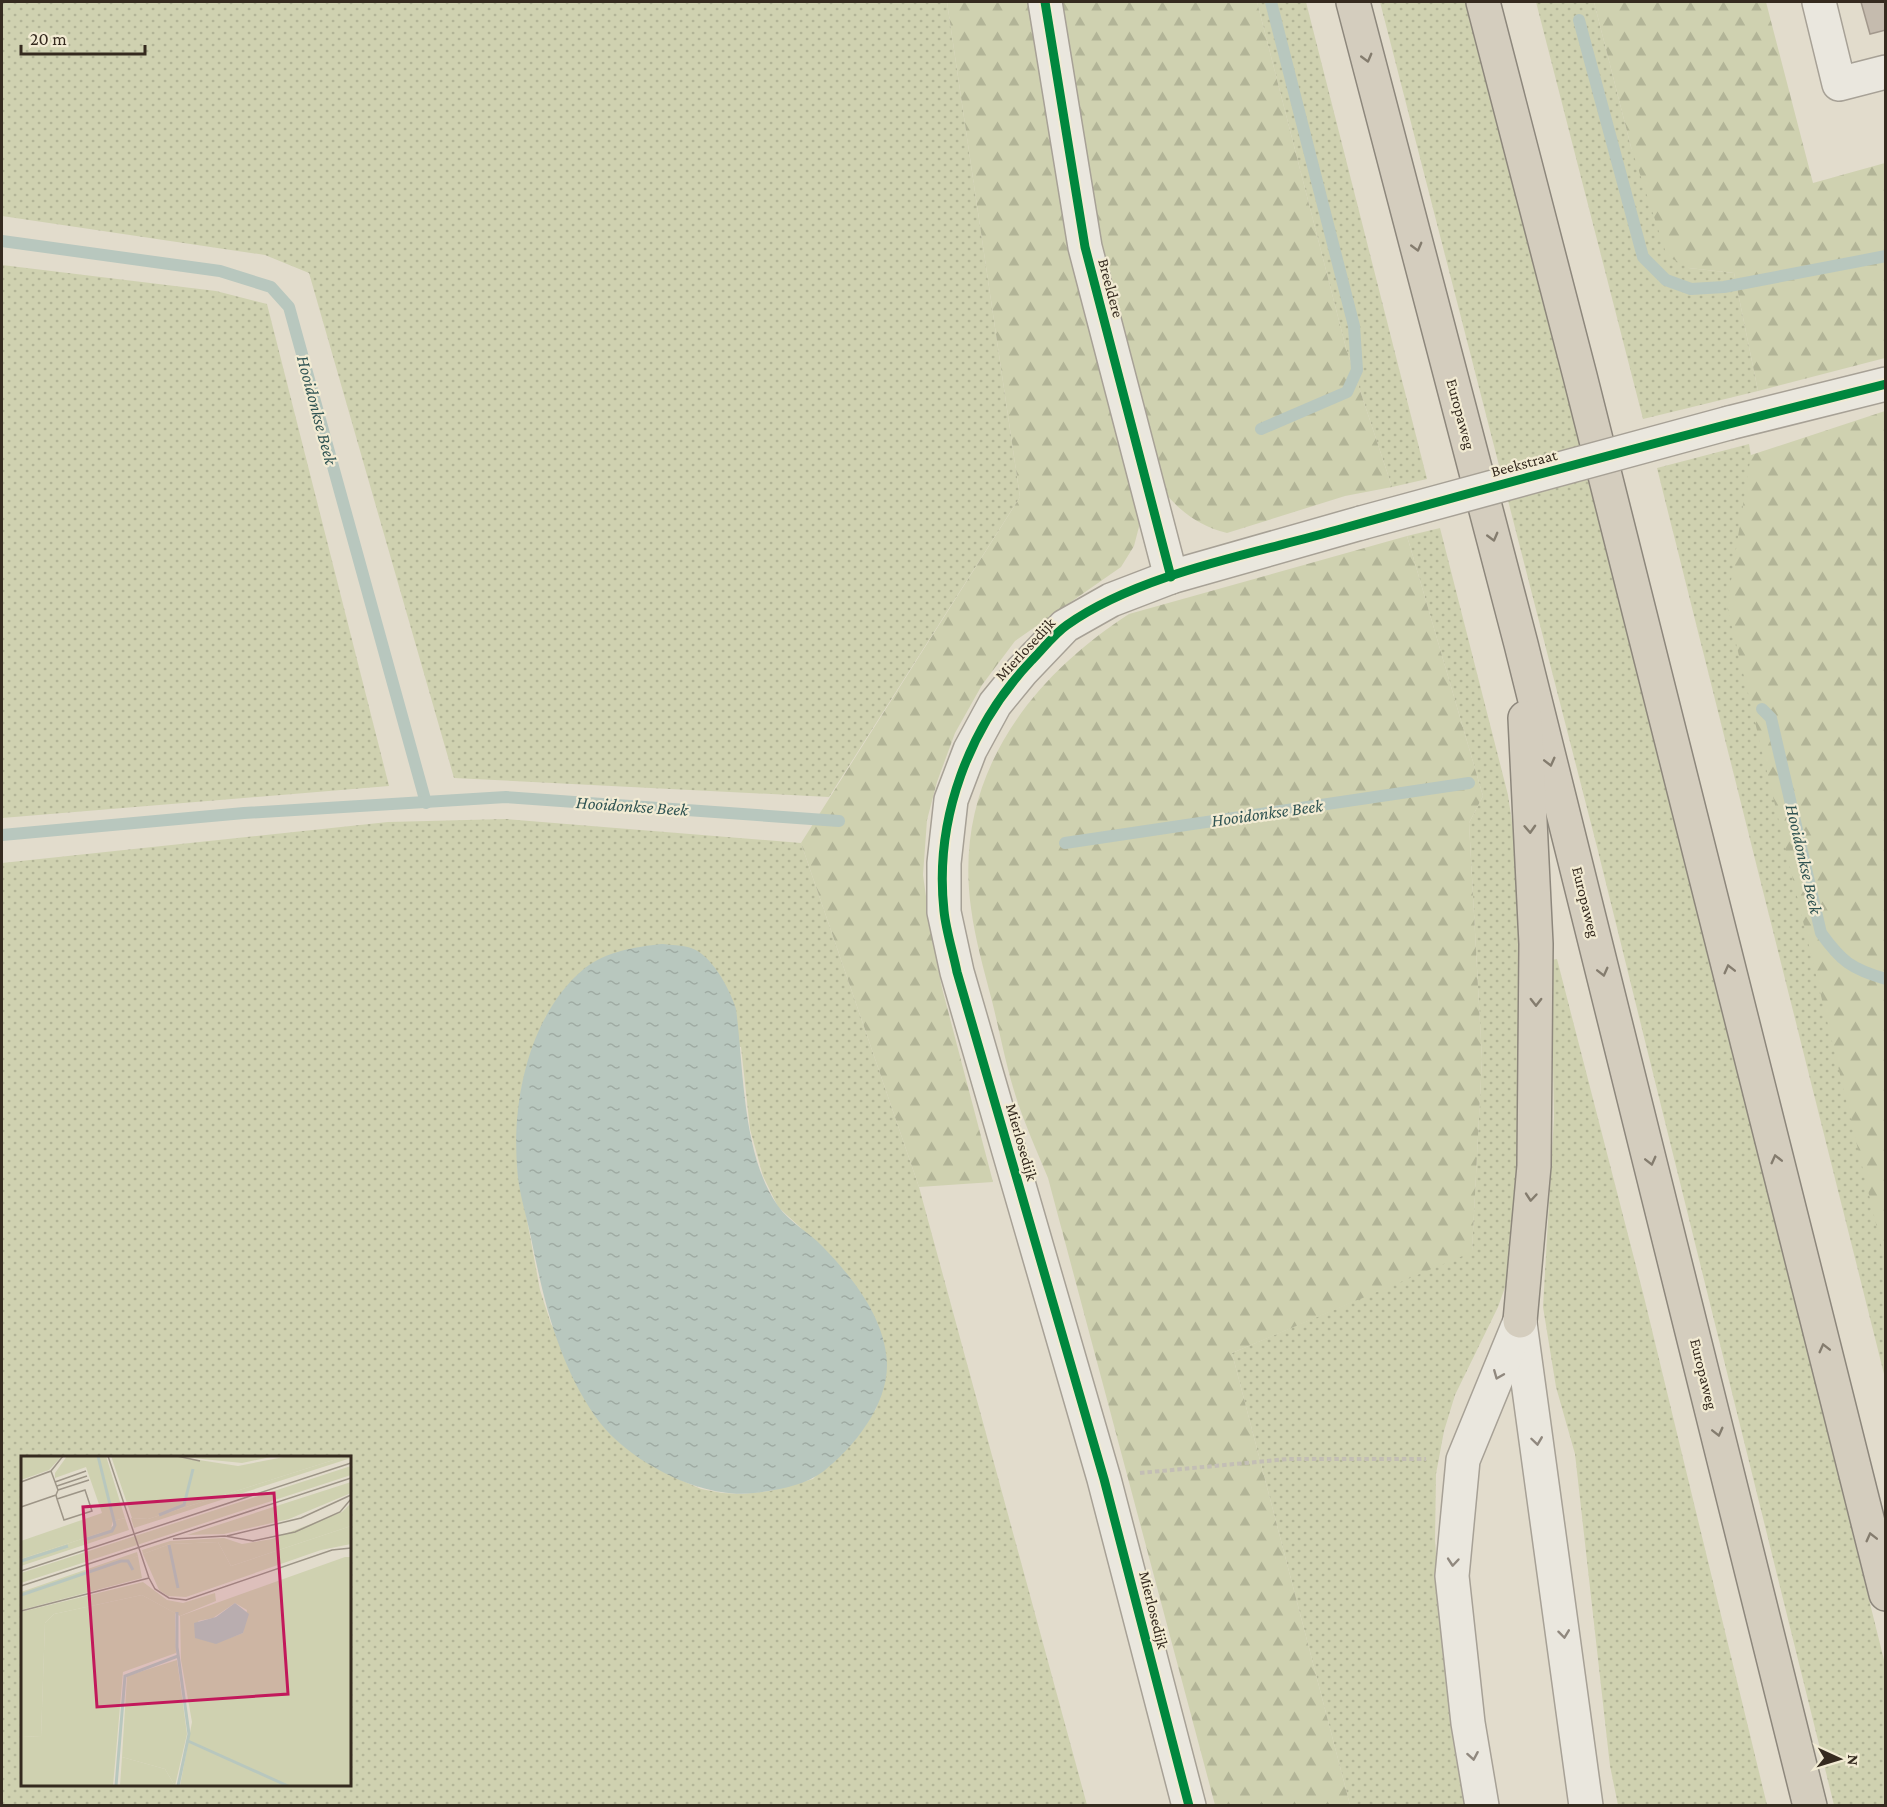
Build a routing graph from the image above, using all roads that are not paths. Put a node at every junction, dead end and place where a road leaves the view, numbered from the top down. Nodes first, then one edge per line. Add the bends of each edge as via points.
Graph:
1 (1045, 2) edge
2 (1353, 2) edge
3 (1483, 2) edge
4 (1819, 2) edge
5 (1886, 72) edge
6 (1886, 384) edge
7 (1171, 577) junction
8 (1521, 644) junction
9 (1520, 1321) junction
10 (1886, 1594) edge
11 (1189, 1806) edge
12 (1482, 1806) edge
13 (1586, 1806) edge
14 (1810, 1806) edge

1 - 7 street, Breeldere via 1085,247
2 -> 8 highway, Europaweg
10 -> 3 highway
4 - 5 street via 1839,84
6 - 7 street, Beekstraat, bridge via 1729,423
7 - 11 street, Mierlosedijk via 1111,600 1065,626 995,704 970,750 951,800 944,863 944,912 957,972 1104,1479
8 -> 9 highway via 1536,944 1534,1166
8 -> 14 highway, Europaweg
9 -> 12 street via 1463,1460 1452,1576 1468,1723
9 -> 13 street

